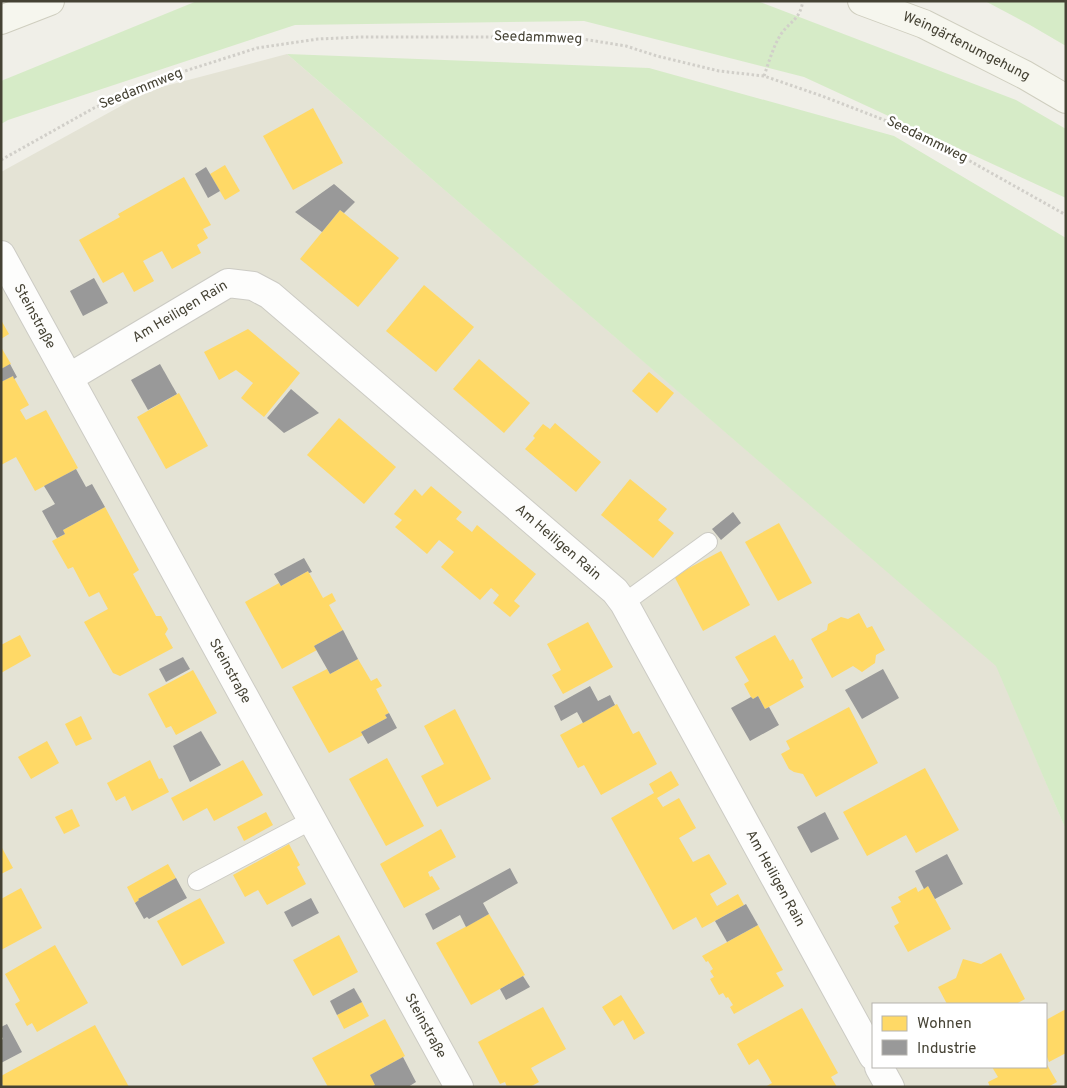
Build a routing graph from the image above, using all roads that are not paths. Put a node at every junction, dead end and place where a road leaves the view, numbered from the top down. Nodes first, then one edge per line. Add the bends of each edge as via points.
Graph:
1 (50, 1) edge
2 (862, 1) edge
3 (1, 20) edge
4 (1066, 99) edge
5 (1, 255) edge
6 (70, 377) junction
7 (708, 542) dead end
8 (624, 603) junction
9 (312, 820) junction
10 (197, 880) dead end
11 (872, 1054) edge
12 (880, 1068) edge
13 (459, 1087) edge
14 (890, 1087) edge

1 - 3 main road
2 - 4 main road, Weingärtenumgehung via 924,24
5 - 6 street, Steinstraße
6 - 8 street, Am Heiligen Rain via 228,283 253,286 270,295 615,591
6 - 9 street, Steinstraße
7 - 8 lane
8 - 11 street, Am Heiligen Rain
9 - 10 lane
9 - 13 street, Steinstraße
12 - 14 street

